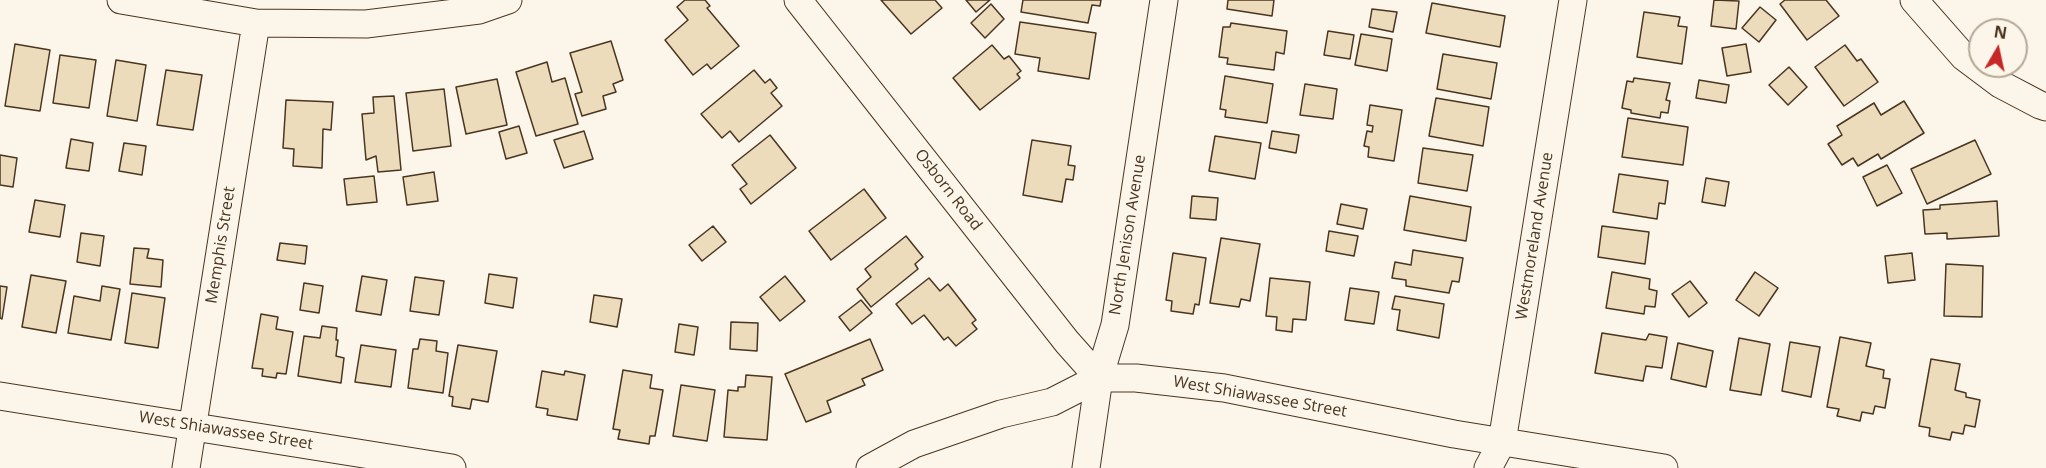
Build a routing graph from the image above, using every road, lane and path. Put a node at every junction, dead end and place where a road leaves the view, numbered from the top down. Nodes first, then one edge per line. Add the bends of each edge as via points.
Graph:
1 (121, 0) edge
2 (508, 0) edge
3 (798, 0) edge
4 (1164, 0) edge
5 (1573, 0) edge
6 (1914, 0) edge
7 (256, 23) junction
8 (2046, 107) edge
9 (1099, 378) junction
10 (0, 396) edge
11 (194, 425) junction
12 (1502, 442) junction
13 (186, 468) edge
14 (453, 468) edge
15 (870, 468) edge
16 (1086, 468) edge
17 (1488, 468) edge
18 (1664, 468) edge

1 - 7 street
2 - 7 street via 479,10 366,24
3 - 9 street, Osborn Road
4 - 9 street, North Jenison Avenue via 1115,325
5 - 12 street, Westmoreland Avenue
6 - 8 street via 1964,57 2000,84
7 - 11 street, Memphis Street
9 - 12 street, West Shiawassee Street via 1224,388
9 - 15 street, West Shiawassee Street via 1052,402 1001,414 914,444
9 - 16 street, North Jenison Avenue
10 - 11 street, West Shiawassee Street
11 - 13 street, Memphis Street
11 - 14 street, West Shiawassee Street
12 - 17 street, Westmoreland Avenue
12 - 18 street, West Shiawassee Street

